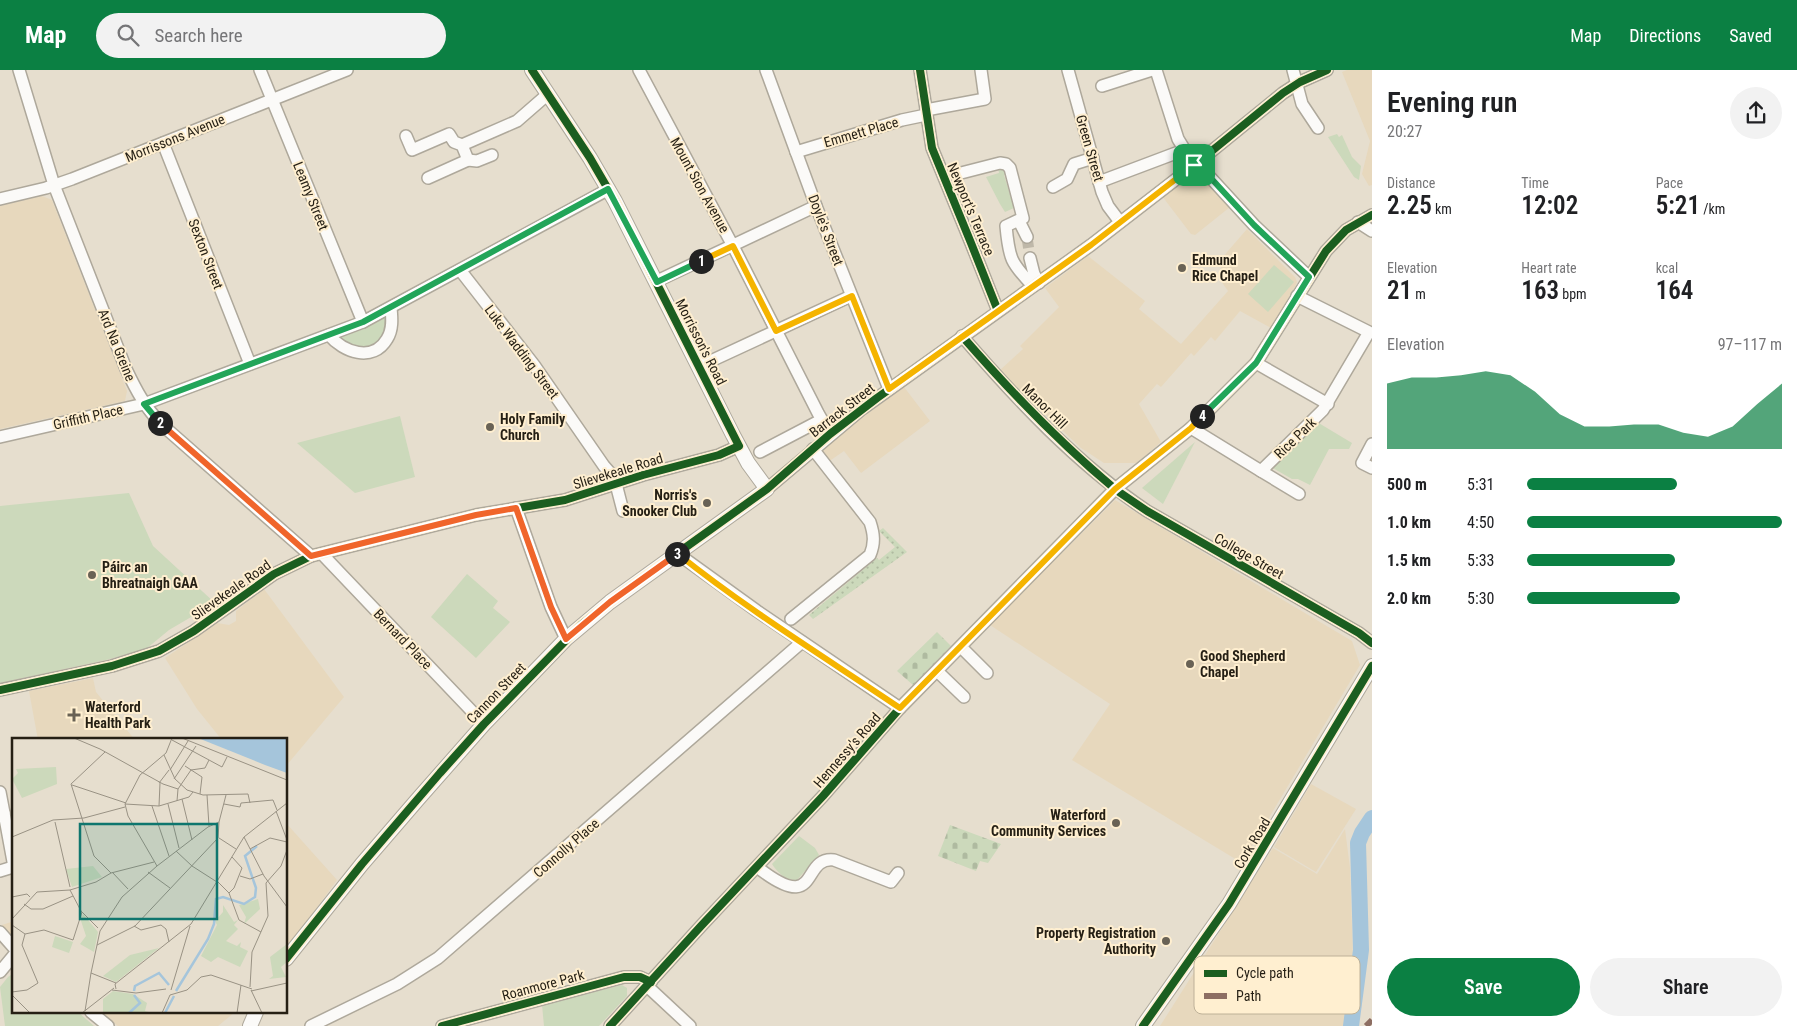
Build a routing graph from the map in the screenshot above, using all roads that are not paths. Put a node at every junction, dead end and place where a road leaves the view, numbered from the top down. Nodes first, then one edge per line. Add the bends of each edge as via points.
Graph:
1 (19, 70) edge
2 (260, 70) edge
3 (347, 70) edge
4 (532, 70) edge
5 (639, 70) edge
6 (766, 70) edge
7 (920, 70) edge
8 (981, 70) edge
9 (1068, 70) edge
10 (1152, 70) edge
11 (1156, 70) edge
12 (1292, 70) edge
13 (1326, 70) edge
14 (1295, 84) junction
15 (1102, 86) dead end
16 (548, 94) junction
17 (271, 100) junction
18 (926, 113) junction
19 (1318, 128) dead end
20 (406, 136) dead end
21 (163, 143) junction
22 (462, 145) junction
23 (1184, 150) junction
24 (796, 152) junction
25 (492, 155) dead end
26 (1092, 158) junction
27 (468, 160) junction
28 (1195, 164) junction
29 (961, 173) dead end
30 (428, 178) dead end
31 (1099, 182) junction
32 (54, 185) junction
33 (1053, 187) dead end
34 (608, 189) junction
35 (0, 199) edge
36 (816, 206) junction
37 (1372, 215) edge
38 (1019, 221) junction
39 (1120, 222) junction
40 (1358, 222) junction
41 (1372, 231) edge
42 (1027, 237) tunnel mouth
43 (733, 246) junction
44 (1030, 258) tunnel mouth
45 (460, 270) junction
46 (1309, 277) junction
47 (657, 282) junction
48 (1036, 284) junction
49 (852, 296) junction
50 (1297, 296) junction
51 (391, 308) junction
52 (998, 311) junction
53 (363, 322) junction
54 (1370, 330) edge
55 (776, 331) junction
56 (329, 335) junction
57 (962, 336) junction
58 (1256, 363) junction
59 (250, 364) junction
60 (700, 366) junction
61 (889, 389) junction
62 (144, 404) junction
63 (1328, 404) junction
64 (821, 420) junction
65 (1191, 428) junction
66 (830, 434) junction
67 (0, 437) edge
68 (1372, 444) edge
69 (739, 446) junction
70 (813, 449) junction
71 (760, 452) dead end
72 (1367, 465) edge
73 (1262, 471) junction
74 (617, 483) junction
75 (767, 489) junction
76 (1115, 489) junction
77 (1298, 494) dead end
78 (516, 508) junction
79 (623, 511) dead end
80 (678, 554) junction
81 (317, 555) junction
82 (791, 619) dead end
83 (566, 639) junction
84 (802, 642) junction
85 (1372, 643) edge
86 (961, 646) junction
87 (1372, 666) edge
88 (937, 671) junction
89 (987, 673) dead end
90 (0, 690) edge
91 (964, 697) dead end
92 (900, 708) junction
93 (484, 724) junction
94 (0, 792) edge
95 (2, 814) edge
96 (12, 858) edge
97 (757, 867) junction
98 (12, 868) edge
99 (0, 872) edge
100 (898, 873) dead end
101 (0, 932) edge
102 (12, 946) edge
103 (288, 956) edge
104 (12, 957) edge
105 (0, 972) edge
106 (649, 984) junction
107 (93, 1014) edge
108 (255, 1014) edge
109 (108, 1026) edge
110 (250, 1026) edge
111 (311, 1026) edge
112 (442, 1026) edge
113 (610, 1026) edge
114 (690, 1026) edge
115 (1143, 1026) edge

1 - 32 street, Ard Na Greine
2 - 17 street, Leamy Street
3 - 17 street, Morrissons Avenue
4 - 16 main road, Morrisson's Road
5 - 43 street, Mount Sion Avenue
6 - 24 street, Doyle's Street
7 - 18 street, Newport's Terrace
8 - 18 street, Emmett Place via 985,99
9 - 26 street, Green Street
10 - 15 street
11 - 23 street
12 - 14 street
13 - 14 street, Barrack Street
14 - 19 street via 1302,104
14 - 28 street, Barrack Street
16 - 22 street via 517,121
16 - 34 main road, Morrisson's Road
17 - 21 street, Morrissons Avenue
17 - 53 street, Leamy Street
18 - 24 street, Emmett Place
18 - 52 street, Newport's Terrace via 934,153
20 - 22 street via 412,150 449,134 454,142
21 - 32 street, Morrissons Avenue
21 - 59 street, Sexton Street
22 - 27 street
23 - 28 street
23 - 31 street
24 - 36 street, Doyle's Street
25 - 27 street via 477,161
26 - 31 street, Green Street
26 - 33 street via 1074,164 1067,179
27 - 30 street
28 - 39 street, Barrack Street
28 - 46 street
29 - 38 street via 1006,164 1023,213
31 - 39 street, Green Street via 1106,201
32 - 35 street, Morrissons Avenue
32 - 62 street, Ard Na Greine via 126,369
34 - 45 street, Griffith Place
34 - 47 main road, Morrisson's Road
36 - 43 street
36 - 49 street, Doyle's Street
37 - 40 street, Hennessy's Road
38 - 42 street
38 - 48 street via 1006,226 1012,261
39 - 48 street, Barrack Street
40 - 41 street
40 - 46 street, Hennessy's Road via 1326,251
43 - 47 street
43 - 55 street, Mount Sion Avenue
44 - 48 street
45 - 51 street, Griffith Place
45 - 74 street, Luke Wadding Street via 530,360
46 - 50 street, Hennessy's Road
47 - 60 main road, Morrisson's Road
48 - 52 street, Barrack Street
49 - 55 street
49 - 61 street, Doyle's Street
50 - 54 street, Rice Park
50 - 58 street, Hennessy's Road
51 - 53 street, Griffith Place
51 - 56 street via 390,334 374,350 352,352
52 - 57 street, Barrack Street
53 - 56 street, Griffith Place
54 - 63 street, Rice Park
55 - 60 street
55 - 64 street, Mount Sion Avenue
56 - 59 street, Griffith Place
57 - 61 street, Barrack Street
57 - 76 street, Manor Hill via 1042,422
58 - 63 street, Rice Park
58 - 65 street, Hennessy's Road
59 - 62 street, Griffith Place
60 - 69 main road, Morrisson's Road
61 - 66 street, Barrack Street
62 - 67 street, Griffith Place
62 - 81 street, Ard Na Greine via 172,434
63 - 73 street, Rice Park
64 - 66 street, Mount Sion Avenue
64 - 71 street, Barrack Street
65 - 73 street, Rice Park
65 - 76 street, Hennessy's Road
66 - 70 street, Barrack Street
68 - 72 street
69 - 74 street, Slievekeale Road via 719,455
69 - 75 main road, Morrisson's Road
70 - 75 street, Barrack Street
70 - 82 street via 870,522 874,546 870,555
73 - 77 street, Rice Park
74 - 78 street, Slievekeale Road via 565,500
74 - 79 street
75 - 80 main road, Cannon Street
76 - 85 street, College Street
76 - 86 street, Hennessy's Road
78 - 81 street, Slievekeale Road
78 - 83 street via 551,607
80 - 83 main road, Cannon Street via 610,602
80 - 84 street
81 - 90 street, Slievekeale Road via 274,574 194,632 160,651 112,666
81 - 93 street, Bernard Place
83 - 93 main road, Cannon Street
84 - 92 street
84 - 111 street, Connolly Place via 447,951 419,972
86 - 88 street, Hennessy's Road
86 - 89 street
87 - 115 main road, Cork Road via 1229,904
88 - 91 street
88 - 92 street, Hennessy's Road
92 - 97 street, Hennessy's Road
93 - 103 main road, Cannon Street via 362,864
94 - 95 street
95 - 96 street
97 - 100 street via 781,884 797,888 823,861 834,860 891,882
97 - 106 street, Hennessy's Road
98 - 99 street
101 - 102 street
104 - 105 street
106 - 112 street, Roanmore Park via 640,977 624,978
106 - 113 street, Hennessy's Road
106 - 114 street
107 - 109 street
108 - 110 main road

